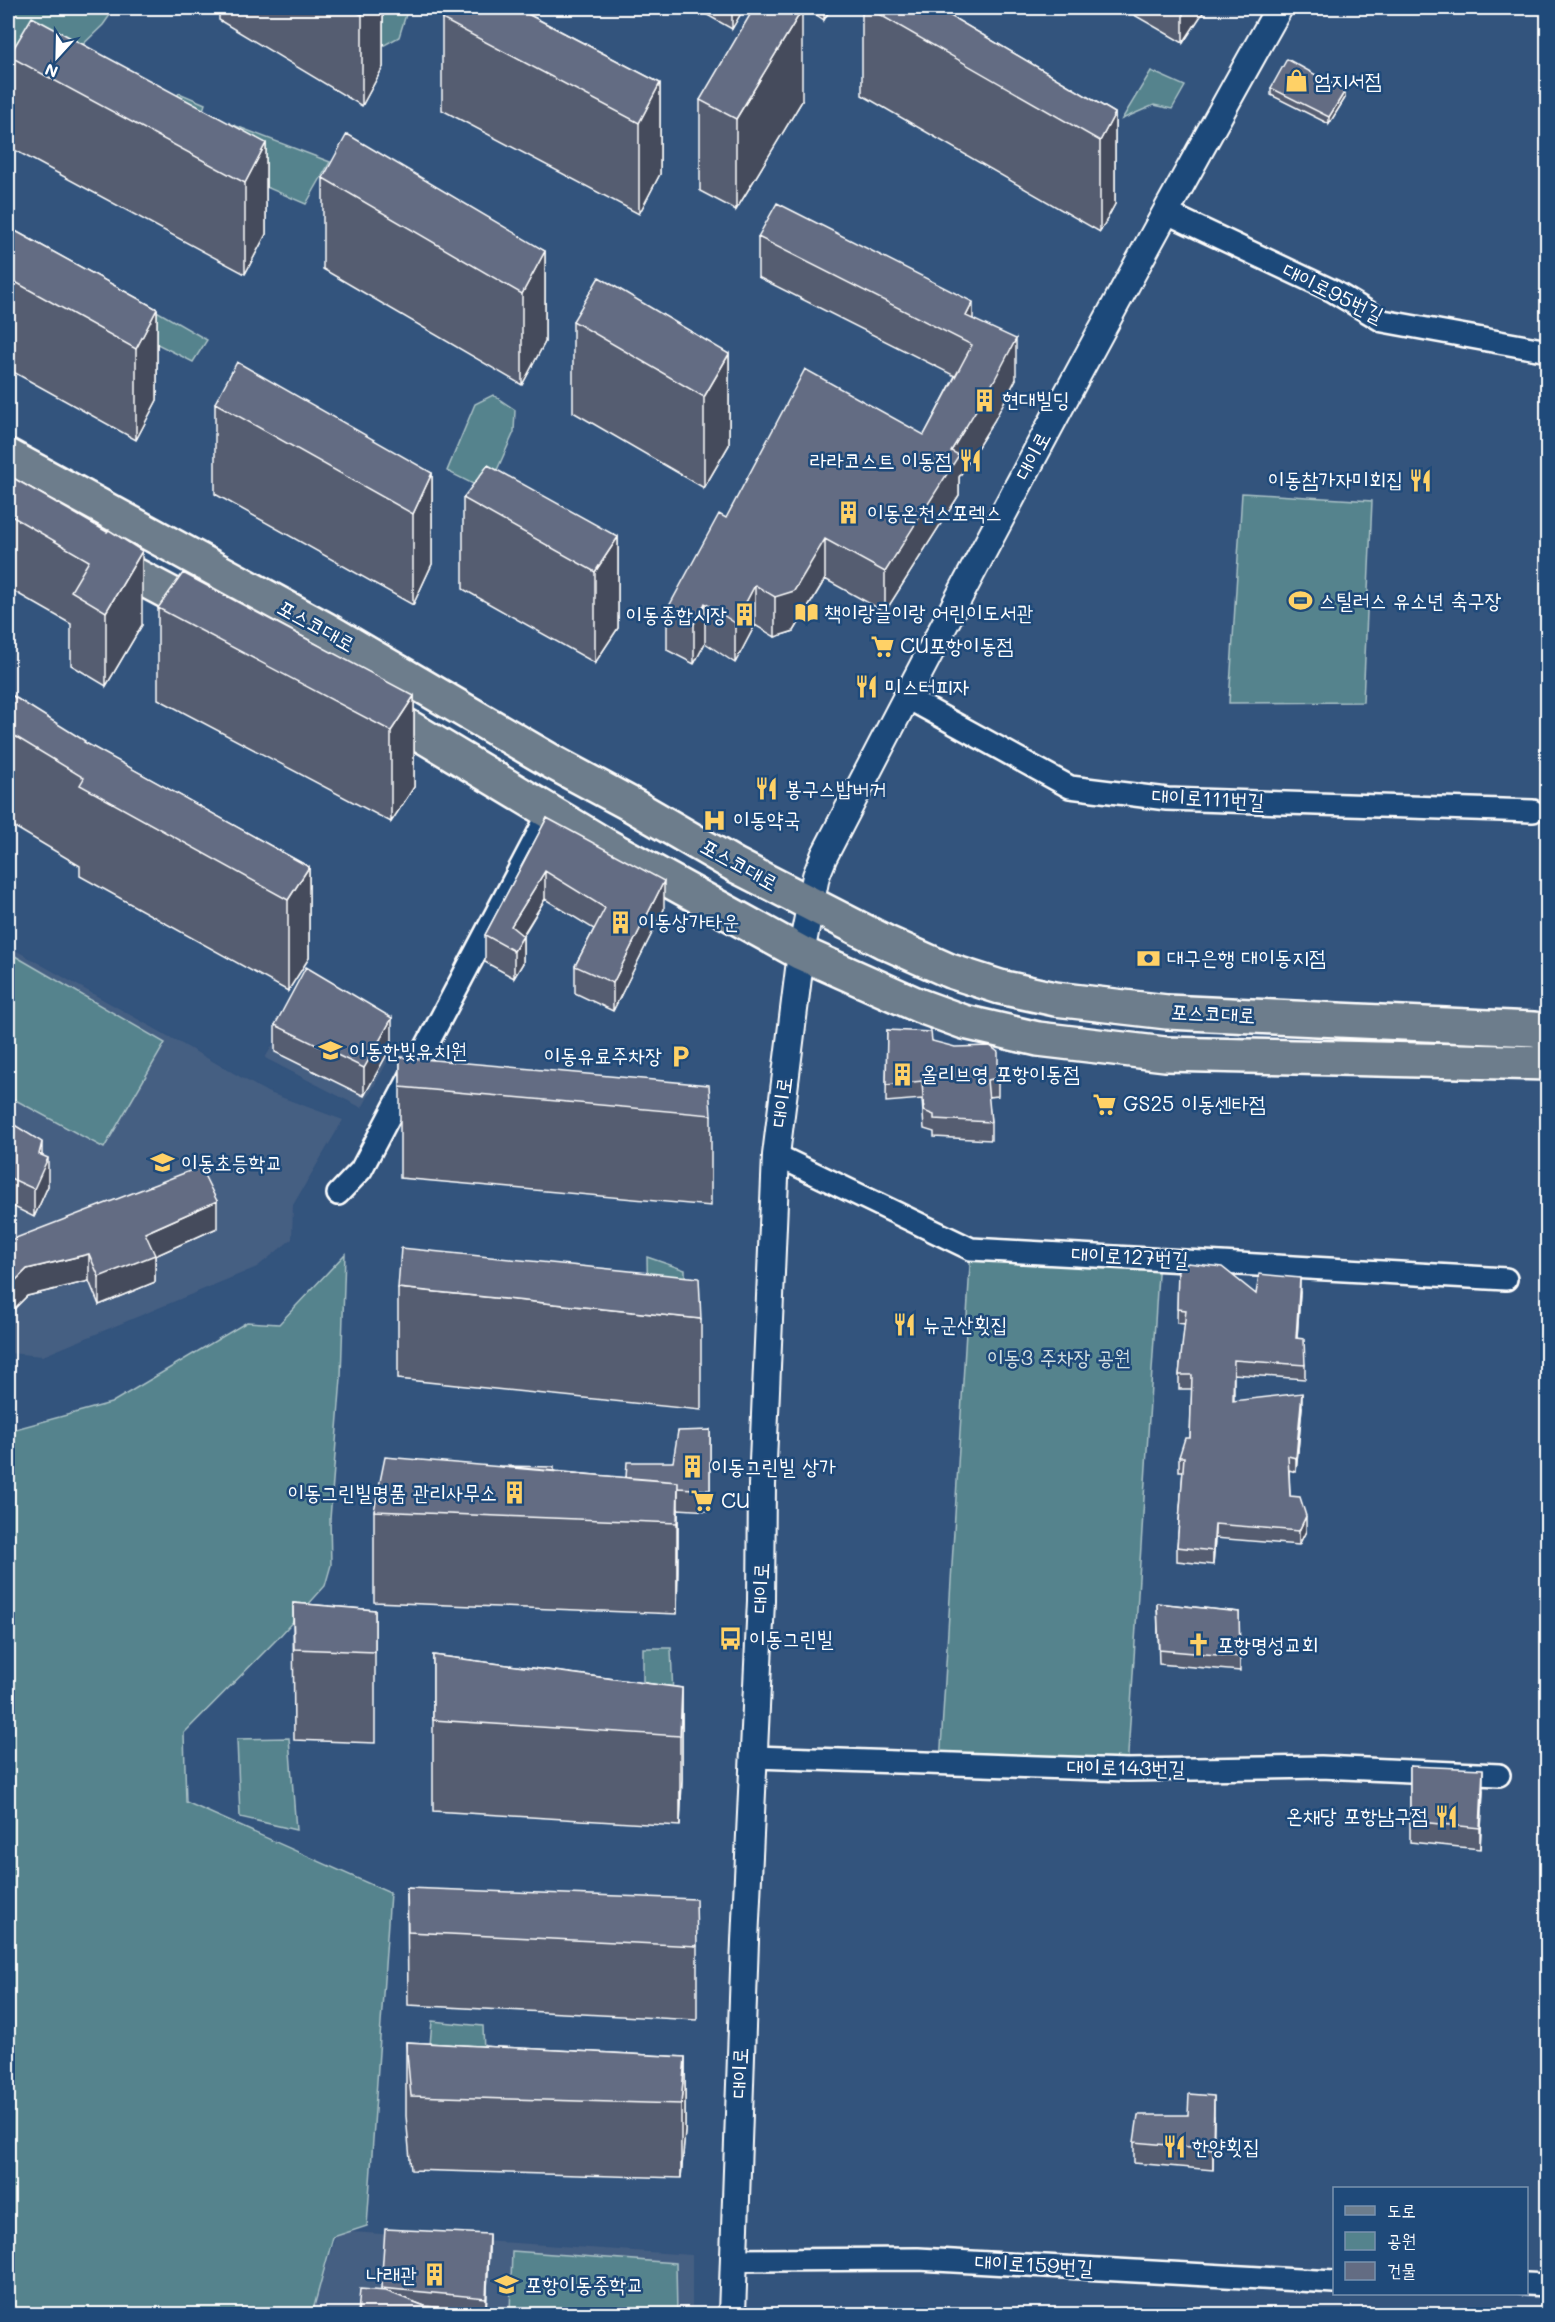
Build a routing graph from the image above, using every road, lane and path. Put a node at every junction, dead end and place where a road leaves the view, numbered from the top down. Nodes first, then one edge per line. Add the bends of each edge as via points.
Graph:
1 (1279, 8) edge
2 (1165, 212) junction
3 (1548, 351) edge
4 (8, 456) edge
5 (78, 544) edge
6 (231, 626) edge
7 (348, 691) edge
8 (906, 697) junction
9 (442, 698) junction
10 (423, 735) junction
11 (550, 811) junction
12 (1533, 811) dead end
13 (811, 904) junction
14 (801, 953) junction
15 (1548, 1032) edge
16 (1548, 1063) edge
17 (776, 1155) junction
18 (338, 1194) dead end
19 (1506, 1279) dead end
20 (753, 1757) junction
21 (1499, 1775) dead end
22 (733, 2260) junction
23 (1333, 2282) edge
24 (1528, 2284) edge
25 (1548, 2285) edge
26 (732, 2314) edge

1 - 2 street, 대이로
2 - 3 street, 대이로95번길 via 1333,291 1383,321
2 - 8 street, 대이로
4 - 9 main road, 포스코대로 via 325,629
5 - 6 main road
7 - 10 main road, 포스코대로
8 - 12 street, 대이로111번길 via 1070,787 1167,798
8 - 13 street, 대이로 via 824,856
9 - 10 main road via 425,710
9 - 13 main road, 포스코대로
10 - 11 main road, 포스코대로
11 - 14 main road, 포스코대로
11 - 18 street via 361,1170
13 - 14 street, 대이로
13 - 15 main road, 포스코대로 via 950,971 1055,999 1167,1012
14 - 16 main road, 포스코대로 via 964,1022 1038,1039 1165,1054
14 - 17 street, 대이로
17 - 19 street, 대이로127번길 via 971,1249
17 - 20 street, 대이로
20 - 21 street, 대이로143번길 via 1127,1770 1321,1767
20 - 22 street, 대이로
22 - 23 street, 대이로159번길 via 918,2259
22 - 26 street, 대이로
24 - 25 street

